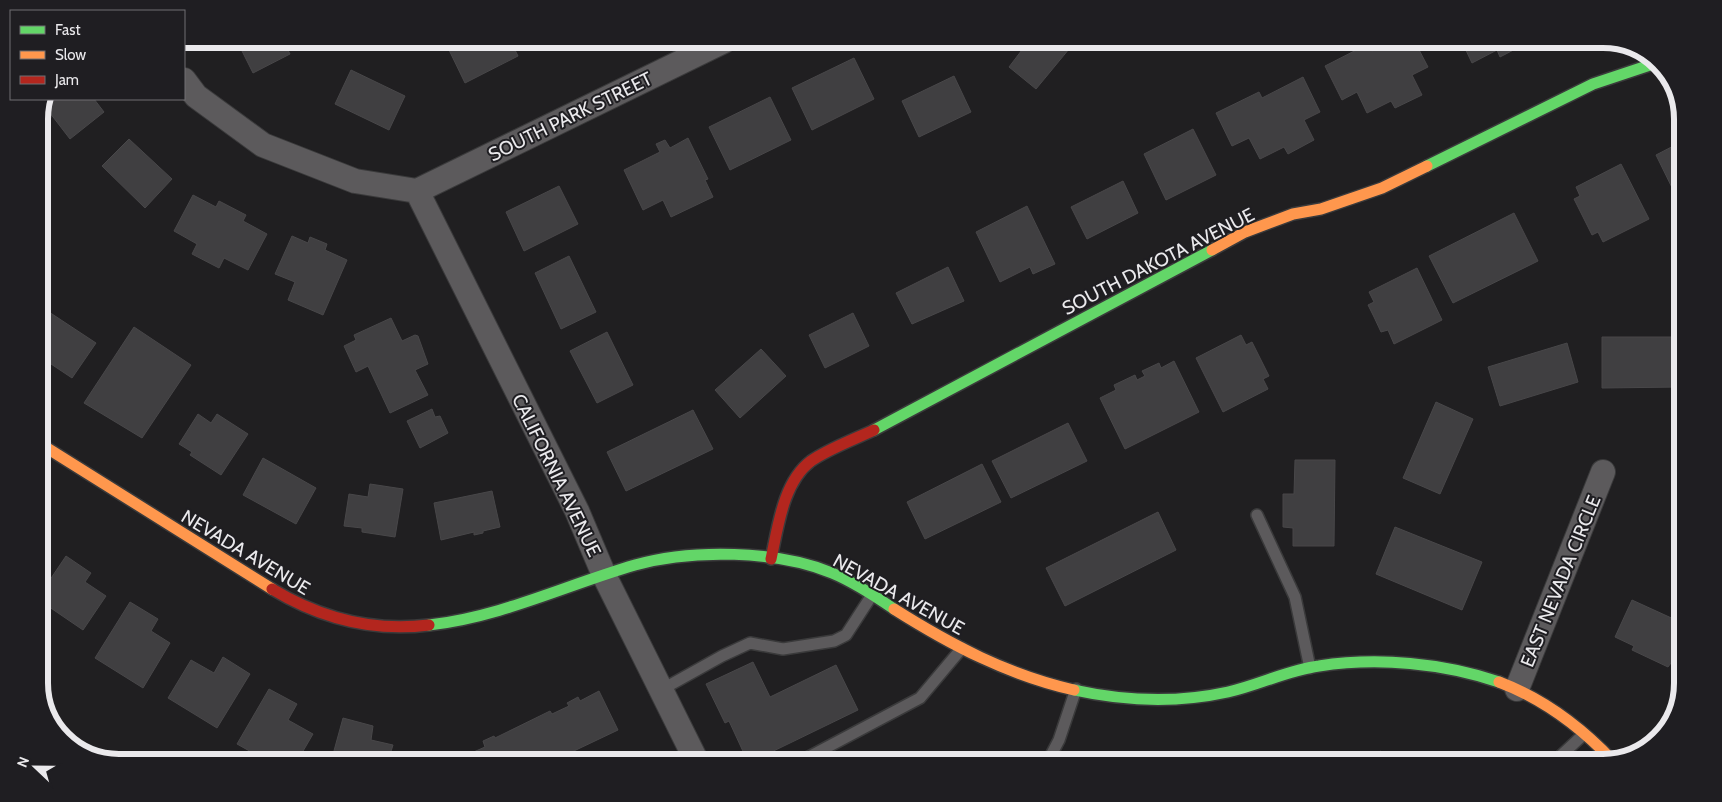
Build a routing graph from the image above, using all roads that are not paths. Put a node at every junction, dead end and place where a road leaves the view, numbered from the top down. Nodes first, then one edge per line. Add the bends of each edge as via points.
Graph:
1 (712, 47) edge
2 (1650, 65) edge
3 (185, 81) edge
4 (417, 191) junction
5 (48, 449) edge
6 (1603, 472) dead end
7 (1257, 515) dead end
8 (771, 559) junction
9 (604, 575) junction
10 (872, 595) junction
11 (962, 648) junction
12 (1310, 668) junction
13 (1076, 689) junction
14 (1517, 689) junction
15 (662, 690) junction
16 (1584, 734) junction
17 (688, 754) edge
18 (814, 754) edge
19 (1051, 754) edge
20 (1563, 754) edge
21 (1605, 754) edge

1 - 4 street, SOUTH PARK STREET
2 - 8 street, SOUTH DAKOTA AVENUE via 1593,84 1382,188 1245,232 902,416 811,461 791,485
3 - 4 street via 196,96 263,146 355,181
4 - 9 street, CALIFORNIA AVENUE via 577,511
5 - 9 street, NEVADA AVENUE via 280,596 334,618 390,627 444,624 502,611
6 - 14 street, EAST NEVADA CIRCLE
7 - 12 lane via 1295,597
8 - 9 street, NEVADA AVENUE via 709,553 677,556 644,561
8 - 10 street, NEVADA AVENUE via 832,573
9 - 15 street, CALIFORNIA AVENUE
10 - 11 street, NEVADA AVENUE
10 - 15 lane via 846,635 783,649 750,643
11 - 13 street, NEVADA AVENUE via 1041,682
11 - 18 lane via 920,698
12 - 13 street, NEVADA AVENUE via 1229,691 1184,699 1106,696
12 - 14 street, NEVADA AVENUE via 1356,661 1402,662 1470,675
13 - 19 lane
14 - 16 street, NEVADA AVENUE via 1564,716
15 - 17 street, CALIFORNIA AVENUE
16 - 20 lane
16 - 21 street, NEVADA AVENUE

